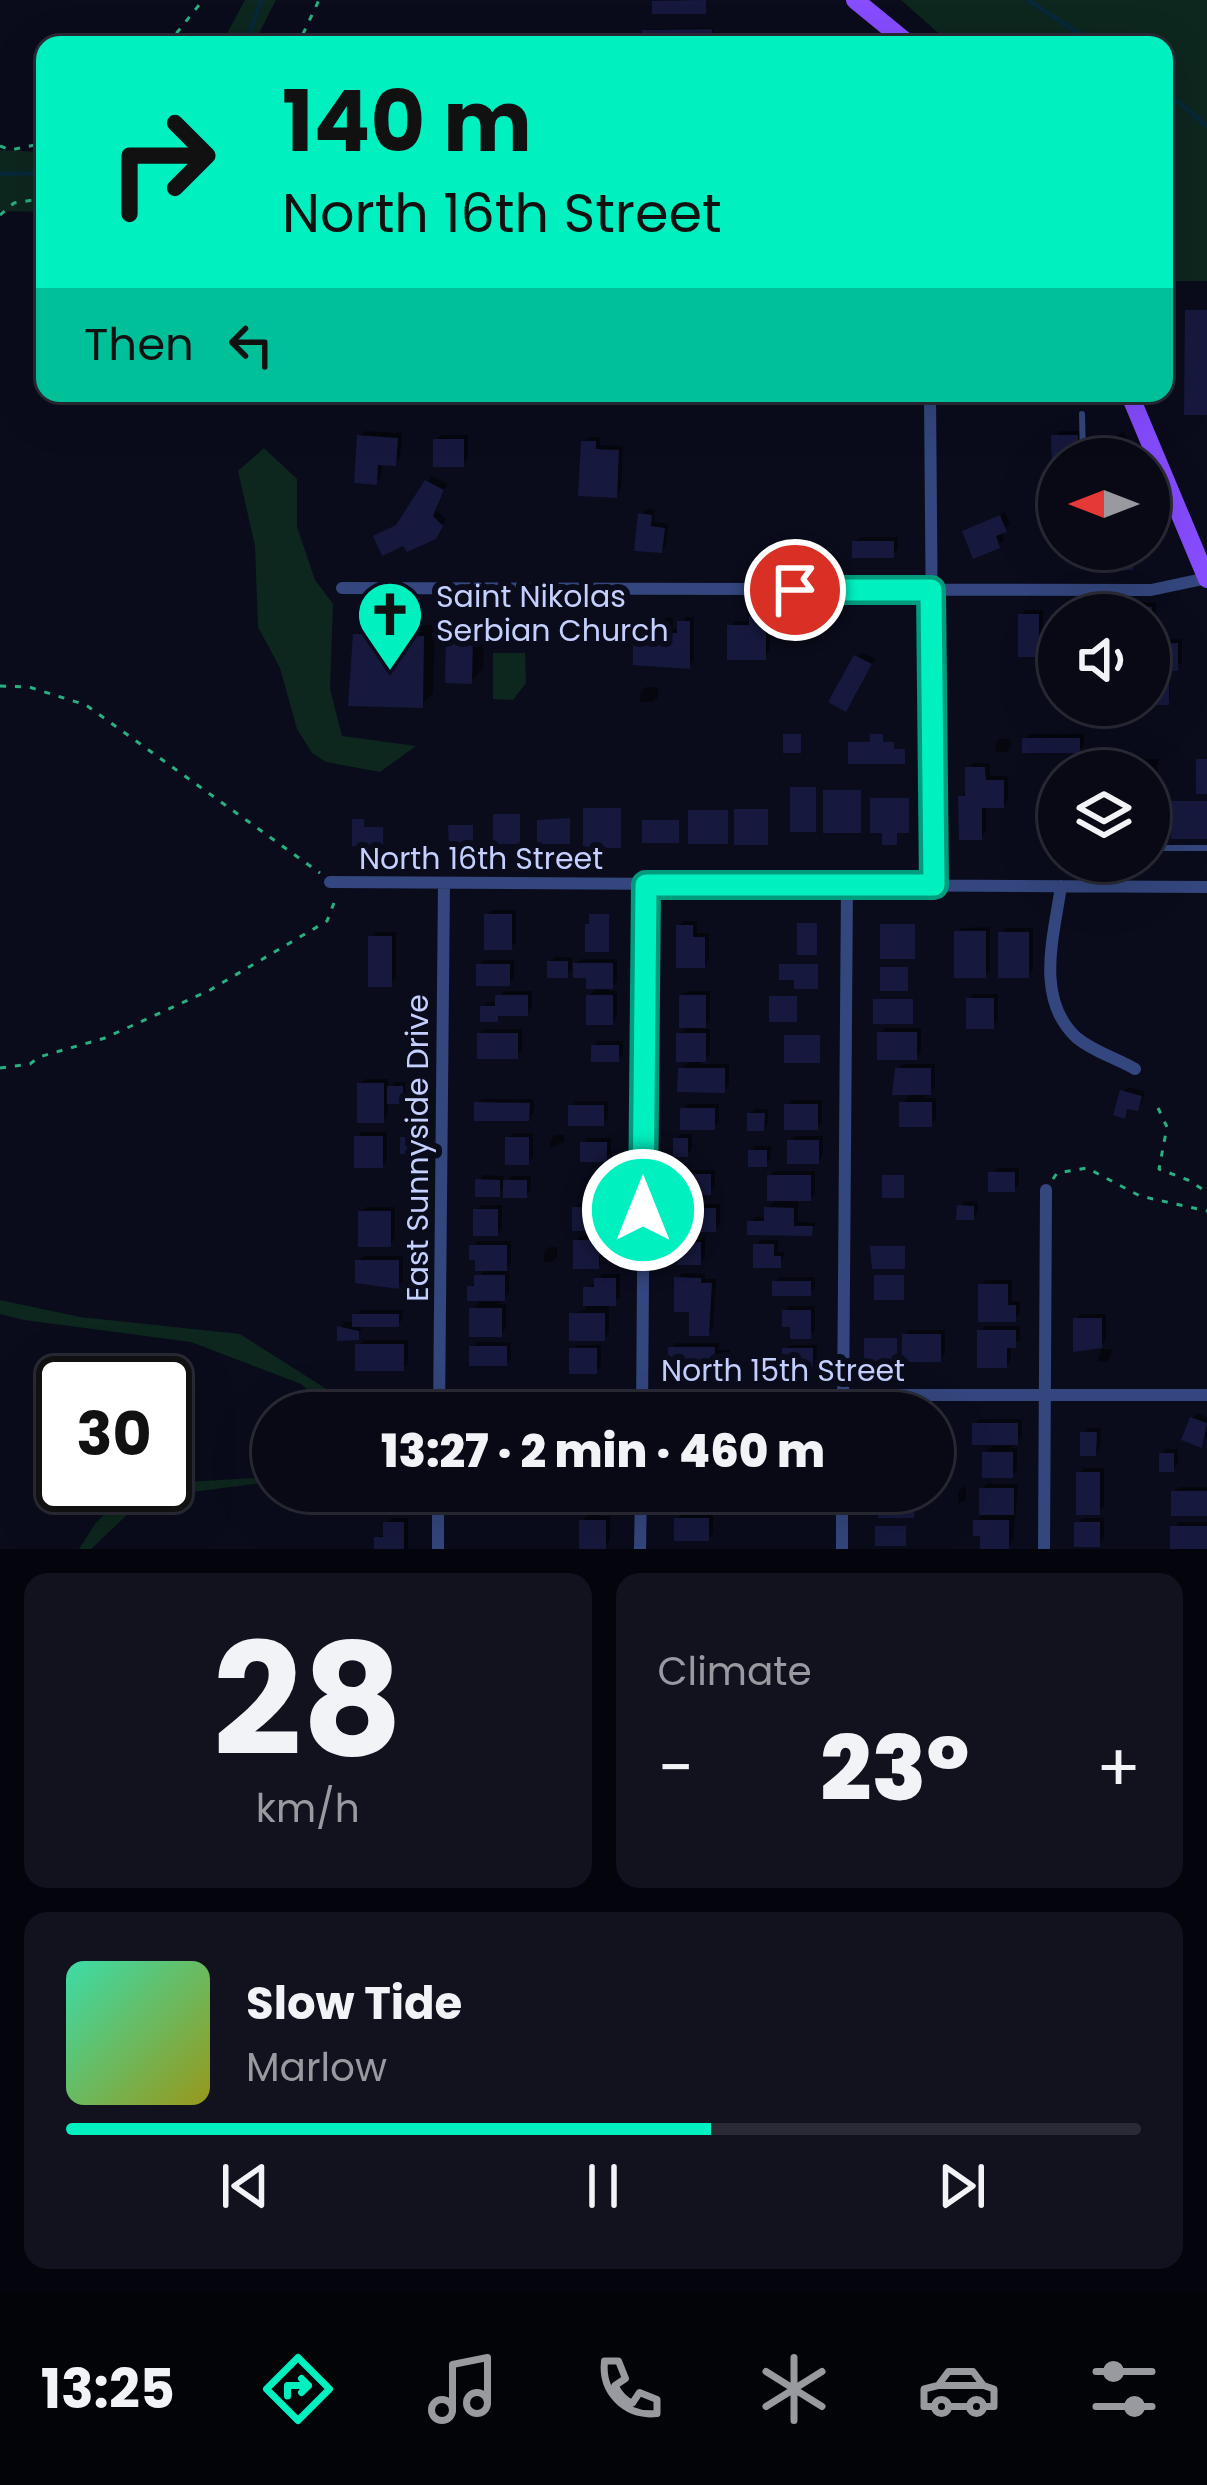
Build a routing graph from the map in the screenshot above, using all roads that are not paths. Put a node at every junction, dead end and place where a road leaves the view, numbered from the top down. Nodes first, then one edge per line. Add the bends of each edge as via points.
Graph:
1 (855, 0) edge
2 (899, 36) edge
3 (930, 402) edge
4 (1133, 402) edge
5 (1082, 414) dead end
6 (1083, 438) edge
7 (1207, 578) edge
8 (342, 588) dead end
9 (931, 590) junction
10 (1170, 848) edge
11 (1207, 848) edge
12 (336, 882) road end
13 (444, 883) junction
14 (646, 885) junction
15 (847, 885) junction
16 (934, 885) junction
17 (1060, 886) junction
18 (1207, 887) edge
19 (1135, 1069) dead end
20 (1046, 1190) road end
21 (440, 1392) edge
22 (642, 1392) edge
23 (844, 1392) edge
24 (954, 1395) edge
25 (1045, 1395) junction
26 (1207, 1395) edge
27 (438, 1512) edge
28 (641, 1512) edge
29 (842, 1512) edge
30 (438, 1549) edge
31 (640, 1549) edge
32 (842, 1549) edge
33 (1044, 1549) edge

1 - 2 main road
3 - 9 street
4 - 7 main road
5 - 6 lane
7 - 9 street via 1151,590
8 - 9 street
9 - 16 street
10 - 11 lane
12 - 13 street, North 16th Street
13 - 14 street, North 16th Street
13 - 21 street, East Sunnyside Drive
14 - 15 street, North 16th Street
14 - 22 street
15 - 16 street, North 16th Street
15 - 23 street
16 - 17 street, North 16th Street
17 - 18 street, North 16th Street
17 - 19 street via 1051,994 1073,1034
20 - 25 street
24 - 25 street, North 15th Street
25 - 26 street, North 15th Street
25 - 33 street
27 - 30 street
28 - 31 street
29 - 32 street

